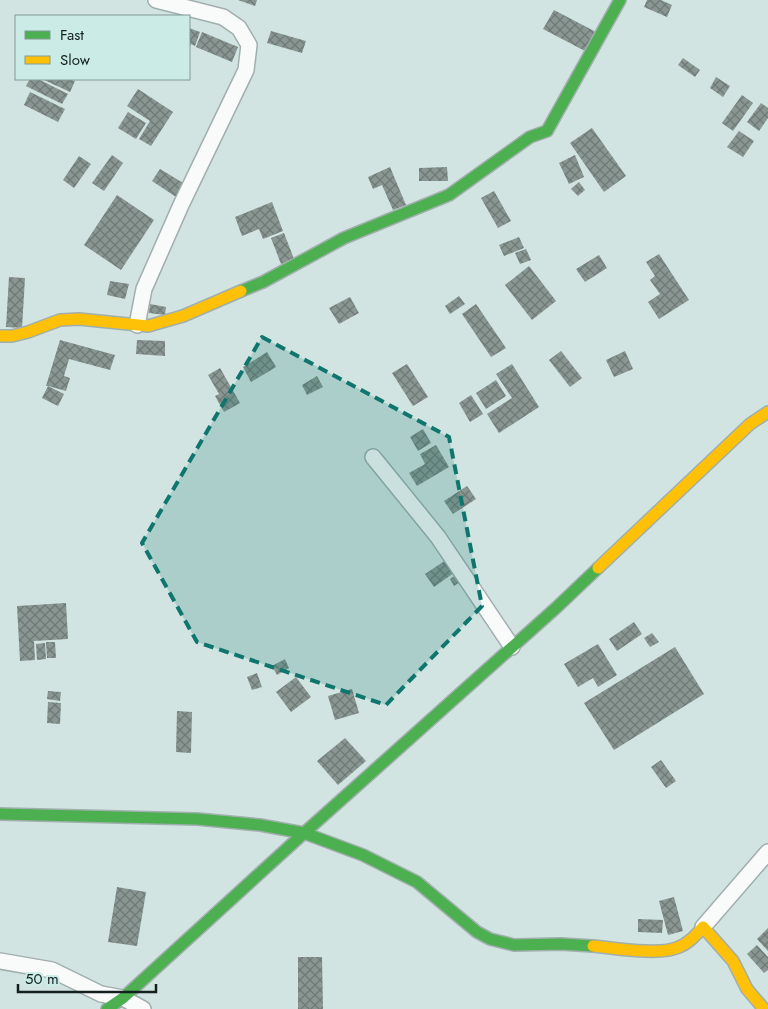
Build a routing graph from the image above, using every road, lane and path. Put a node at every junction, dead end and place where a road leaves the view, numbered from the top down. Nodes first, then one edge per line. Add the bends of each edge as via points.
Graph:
1 (156, 0) edge
2 (620, 0) edge
3 (137, 325) junction
4 (0, 336) edge
5 (768, 412) edge
6 (373, 457) dead end
7 (512, 647) junction
8 (0, 814) edge
9 (304, 833) junction
10 (768, 852) edge
11 (702, 927) junction
12 (0, 962) edge
13 (123, 998) junction
14 (107, 1009) edge
15 (143, 1009) edge
16 (764, 1009) edge

1 - 3 street via 224,18 239,28 249,46 246,70 144,289
2 - 3 street via 547,131 530,137 449,195 344,238 263,282 183,316 148,326
3 - 4 street via 60,320 28,332
5 - 7 street via 750,424
6 - 7 street via 438,537
7 - 9 street
8 - 9 street via 197,819
9 - 11 street via 362,855 417,882 478,932 508,945 573,944 622,950 670,950 689,943
9 - 13 street
10 - 11 street
11 - 16 street via 733,961 747,989
12 - 13 street via 52,970 101,994
13 - 14 street
13 - 15 street

